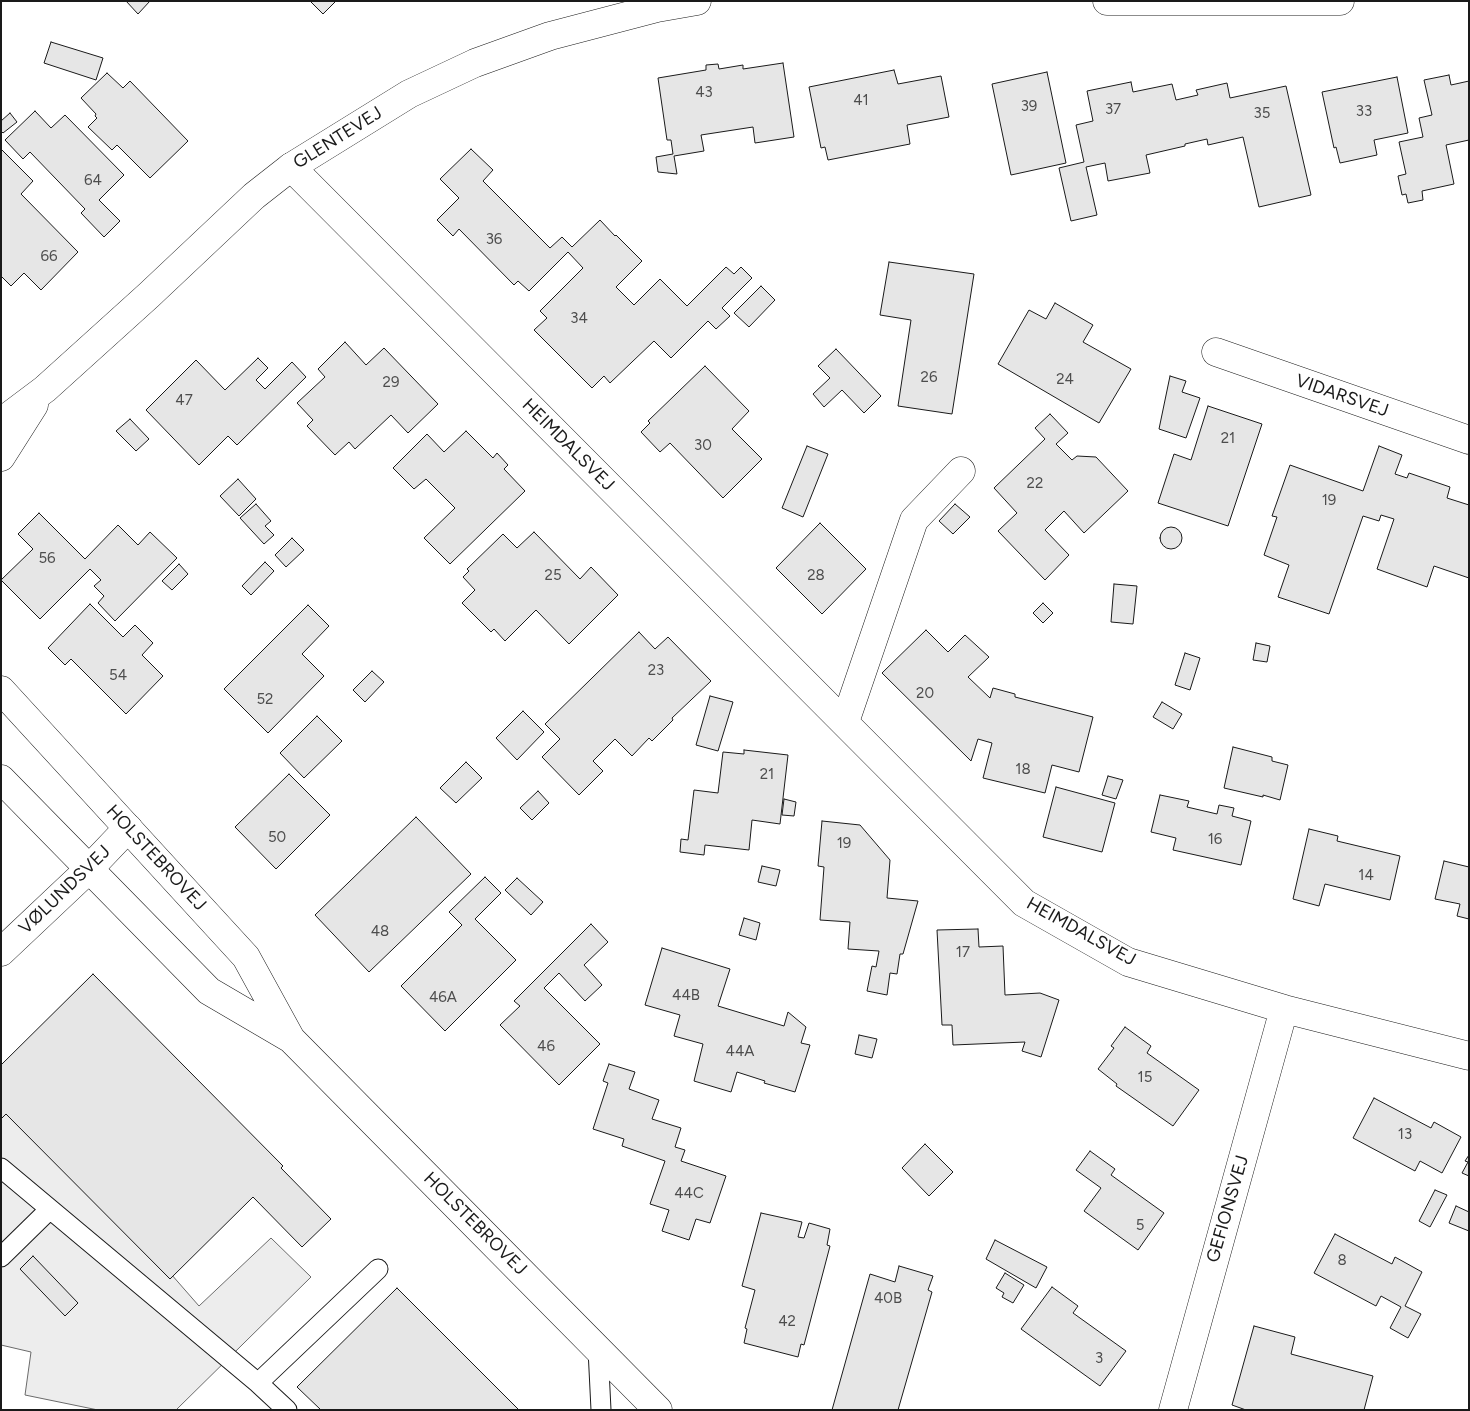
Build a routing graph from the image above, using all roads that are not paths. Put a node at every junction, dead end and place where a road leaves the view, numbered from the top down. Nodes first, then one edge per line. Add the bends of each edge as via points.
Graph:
1 (697, 1) edge
2 (1107, 1) edge
3 (1340, 1) edge
4 (657, 5) edge
5 (291, 167) junction
6 (1216, 352) dead end
7 (45, 389) junction
8 (1, 422) edge
9 (1469, 440) edge
10 (1, 457) edge
11 (961, 471) dead end
12 (1, 690) edge
13 (845, 722) junction
14 (1, 779) edge
15 (128, 828) junction
16 (89, 869) junction
17 (1, 952) edge
18 (1284, 1009) junction
19 (291, 1039) junction
20 (1469, 1056) edge
21 (1, 1168) edge
22 (50, 1209) junction
23 (1, 1256) edge
24 (378, 1269) dead end
25 (598, 1349) junction
26 (258, 1383) junction
27 (288, 1410) edge
28 (600, 1410) edge
29 (658, 1410) edge
30 (1172, 1410) edge

1 - 4 street, GLENTEVEJ
2 - 3 street
4 - 5 street, GLENTEVEJ via 550,36 475,63 409,94
5 - 7 street, GLENTEVEJ via 254,196
5 - 13 street, HEIMDALSVEJ
6 - 9 street, VIDARSVEJ
7 - 8 street, GLENTEVEJ
7 - 10 street, GLENTEVEJ
11 - 13 street via 914,520
12 - 15 street, HOLSTEBROVEJ
13 - 18 street, HEIMDALSVEJ via 1024,903 1128,962
14 - 16 street, HOLSTEBROVEJ
15 - 16 street, VØLUNDSVEJ
15 - 19 street, HOLSTEBROVEJ via 246,957
16 - 17 street, VØLUNDSVEJ
16 - 19 street, HOLSTEBROVEJ via 209,991
18 - 20 street, HEIMDALSVEJ
18 - 30 street, GEFIONSVEJ
19 - 25 street, HOLSTEBROVEJ
21 - 22 lane
22 - 23 lane
22 - 26 lane
24 - 26 lane
25 - 28 lane
25 - 29 street, HOLSTEBROVEJ
26 - 27 lane

